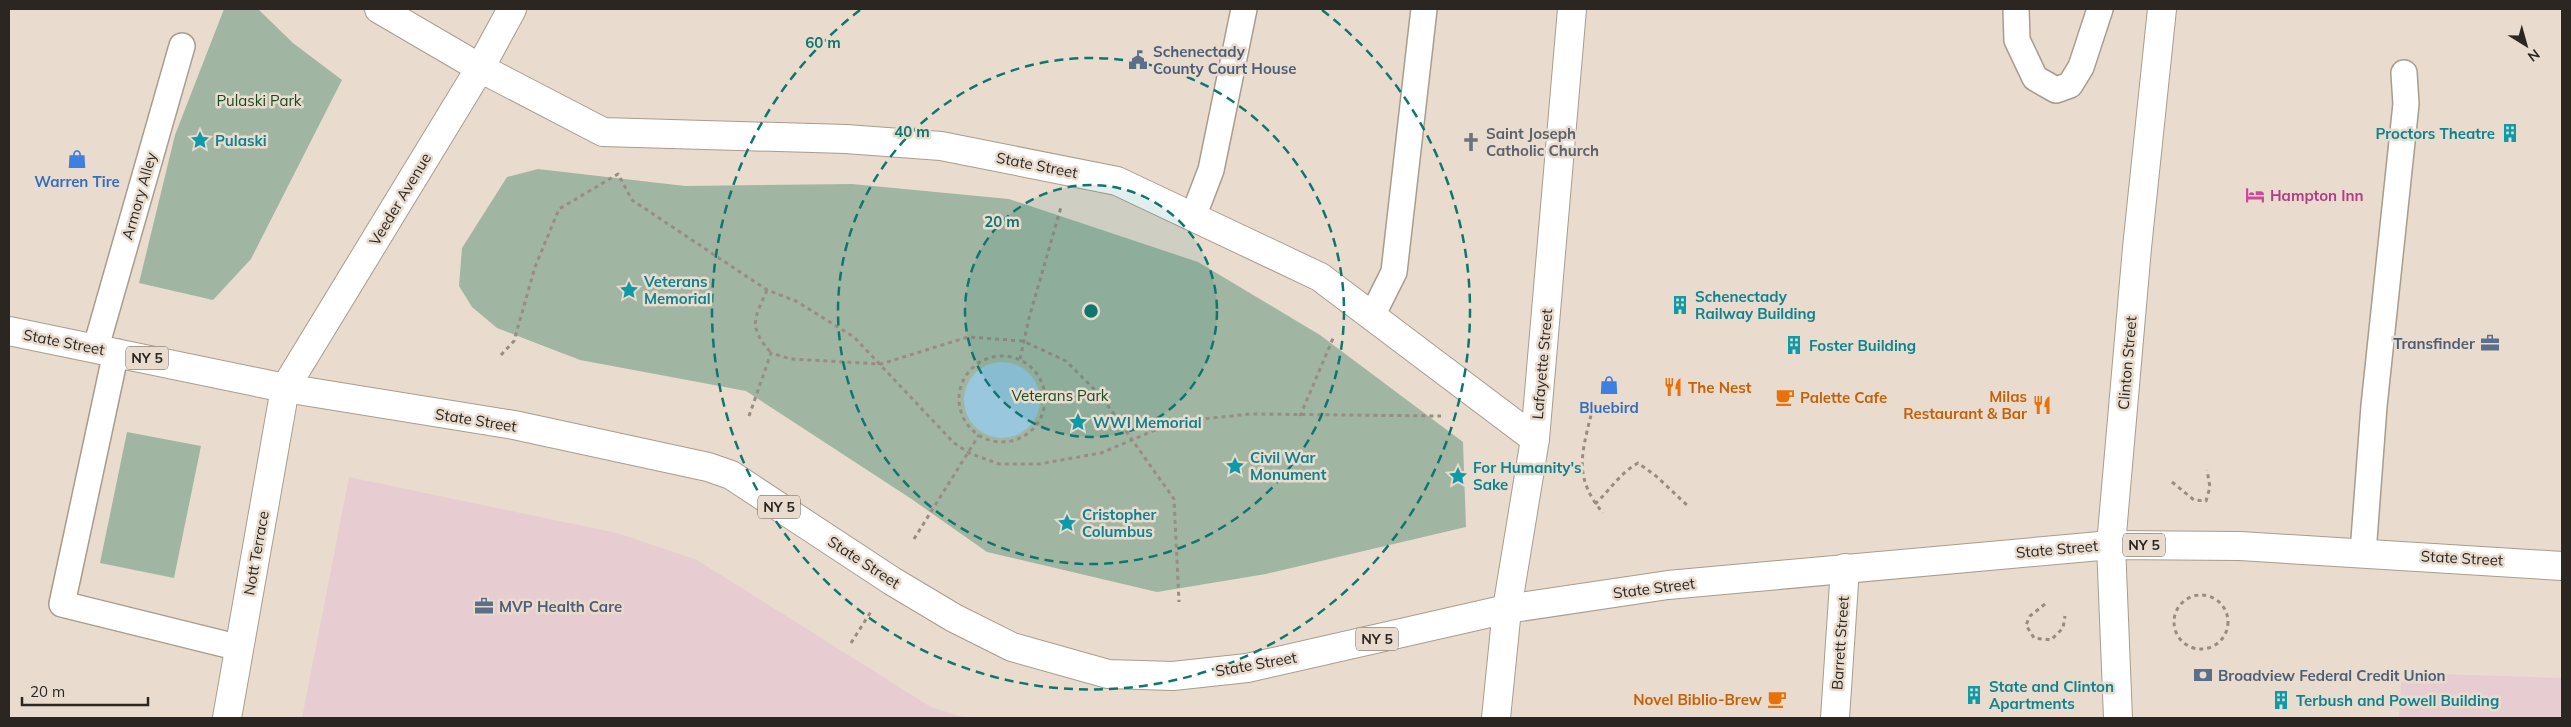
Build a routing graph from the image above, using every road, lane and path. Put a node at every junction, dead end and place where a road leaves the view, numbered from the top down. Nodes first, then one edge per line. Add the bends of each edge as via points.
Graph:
1 (379, 9) edge
2 (512, 9) edge
3 (1244, 9) edge
4 (1423, 9) edge
5 (1572, 9) edge
6 (2016, 9) edge
7 (2100, 9) edge
8 (2162, 9) edge
9 (182, 46) dead end
10 (480, 68) junction
11 (2404, 73) dead end
12 (1061, 206) dead end
13 (1193, 217) junction
14 (767, 290) junction
15 (1372, 316) junction
16 (9, 331) edge
17 (1334, 336) dead end
18 (1023, 341) junction
19 (106, 350) junction
20 (771, 353) junction
21 (501, 355) dead end
22 (1020, 359) junction
23 (881, 364) junction
24 (284, 388) junction
25 (1591, 415) dead end
26 (749, 416) dead end
27 (1300, 416) junction
28 (1441, 416) dead end
29 (979, 435) junction
30 (1535, 438) junction
31 (1132, 439) junction
32 (970, 453) junction
33 (2207, 470) dead end
34 (2172, 482) dead end
35 (1595, 504) junction
36 (1689, 507) dead end
37 (1603, 513) dead end
38 (914, 539) dead end
39 (2111, 545) junction
40 (2363, 553) junction
41 (2562, 566) edge
42 (1845, 568) junction
43 (1179, 602) dead end
44 (2045, 604) dead end
45 (873, 607) dead end
46 (1507, 609) junction
47 (2066, 616) dead end
48 (2174, 616) joint
49 (851, 643) dead end
50 (240, 648) junction
51 (227, 718) edge
52 (1496, 718) edge
53 (1835, 718) edge
54 (2118, 718) edge

1 - 10 street, State Street
2 - 10 street, Veeder Avenue
3 - 13 lane via 1211,170
4 - 15 lane via 1394,272
5 - 30 street, Lafayette Street
6 - 7 lane via 2017,40 2035,78 2056,90 2070,85 2081,68
8 - 39 street, Clinton Street
9 - 19 lane, Armory Alley
10 - 13 street, State Street via 603,132 846,139 941,146 1117,181
10 - 24 street, Veeder Avenue
11 - 40 lane via 2406,104 2374,406
12 - 18 path
13 - 15 street, State Street via 1320,277
14 - 20 path via 755,319 758,337
14 - 21 path via 632,200 618,174 559,209 535,267 514,341
14 - 23 path via 796,301 854,338
15 - 30 street, State Street
16 - 19 street, State Street / NY 5
17 - 27 path
18 - 22 path
18 - 23 path via 968,336
18 - 31 path via 1066,361 1101,396
19 - 24 street, State Street / NY 5
19 - 50 lane, Armory Alley via 62,604
20 - 23 path via 791,359
20 - 26 path
22 - 29 path via 992,357 978,362 968,372 961,385 959,400 962,414
22 - 29 path via 1036,372 1045,391 1041,419 1026,434 1007,442
23 - 32 path via 954,443
24 - 46 street, State Street / NY 5 via 514,425 708,467 731,475 954,618 1012,648 1108,674 1173,676 1247,668
24 - 50 street, Nott Terrace
25 - 35 path via 1582,473
27 - 28 path
27 - 31 path via 1250,414 1202,419 1167,425
29 - 32 path
30 - 46 street, Lafayette Street
31 - 32 path via 1101,453 1039,464 999,464
31 - 43 path via 1174,499
32 - 38 path
33 - 34 path via 2210,487 2206,501 2194,500
35 - 36 path via 1624,471 1638,463
35 - 37 path
39 - 40 street, State Street / NY 5 via 2240,546
39 - 42 street, State Street / NY 5
39 - 54 street, Clinton Street
40 - 41 street, State Street / NY 5
42 - 46 street, State Street / NY 5 via 1668,586
42 - 53 street, Barrett Street
44 - 47 path via 2030,616 2026,624 2034,638 2051,640 2063,628
45 - 49 path
46 - 52 street, Lafayette Street
48 - 48 path via 2175,633 2187,646 2196,649 2205,649 2221,640 2228,624 2223,606 2199,594 2183,600
50 - 51 street, Nott Terrace

